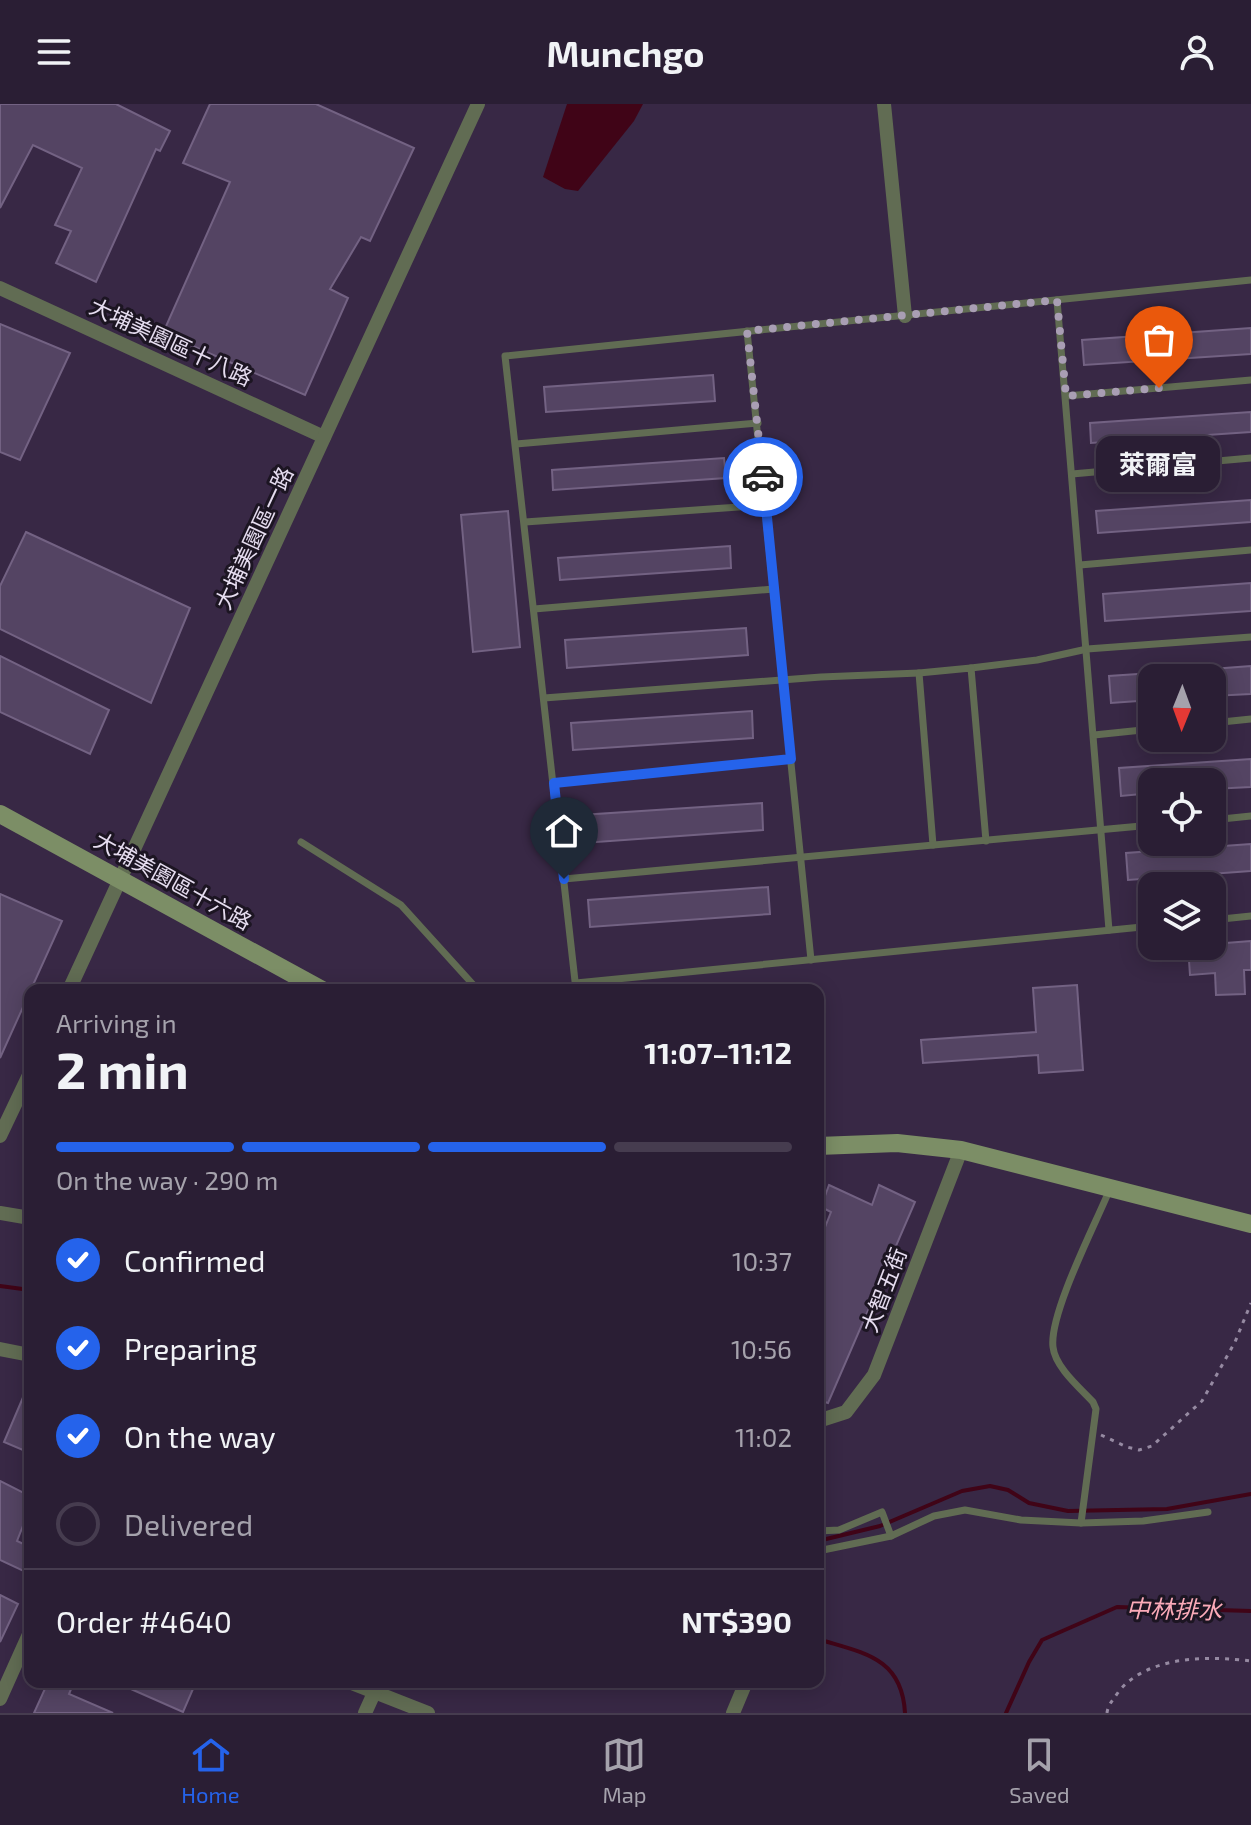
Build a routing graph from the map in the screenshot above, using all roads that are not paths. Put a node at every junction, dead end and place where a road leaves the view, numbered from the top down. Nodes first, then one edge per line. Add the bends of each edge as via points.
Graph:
1 (884, 104) edge
2 (472, 106) edge
3 (1251, 280) edge
4 (0, 288) edge
5 (1057, 300) junction
6 (905, 316) junction
7 (747, 331) junction
8 (1251, 380) edge
9 (1066, 396) junction
10 (758, 423) junction
11 (324, 437) junction
12 (516, 444) junction
13 (1251, 458) edge
14 (1072, 474) junction
15 (766, 505) junction
16 (525, 522) junction
17 (1251, 550) edge
18 (1080, 565) junction
19 (774, 589) junction
20 (534, 609) junction
21 (1251, 637) edge
22 (1087, 649) junction
23 (971, 668) junction
24 (919, 673) junction
25 (783, 680) junction
26 (544, 698) junction
27 (1251, 719) edge
28 (1226, 722) edge
29 (1138, 730) edge
30 (1094, 735) junction
31 (791, 759) junction
32 (554, 783) junction
33 (0, 814) edge
34 (1251, 816) edge
35 (1226, 819) edge
36 (1138, 826) edge
37 (1101, 830) junction
38 (986, 841) junction
39 (301, 842) dead end
40 (933, 845) junction
41 (801, 858) junction
42 (564, 879) junction
43 (122, 880) junction
44 (1251, 916) edge
45 (1226, 919) edge
46 (1138, 927) edge
47 (1109, 930) junction
48 (811, 960) junction
49 (72, 984) edge
50 (311, 984) edge
51 (473, 984) edge
52 (576, 984) edge
53 (594, 984) edge
54 (24, 1086) edge
55 (0, 1136) edge
56 (824, 1146) edge
57 (961, 1150) junction
58 (1110, 1189) junction
59 (0, 1213) edge
60 (24, 1217) edge
61 (1251, 1224) edge
62 (0, 1349) edge
63 (24, 1354) edge
64 (824, 1419) edge
65 (1208, 1512) dead end
66 (1081, 1523) junction
67 (824, 1531) edge
68 (891, 1536) junction
69 (824, 1550) edge
70 (24, 1645) edge
71 (377, 1688) edge
72 (379, 1688) edge
73 (743, 1688) edge
74 (0, 1699) edge
75 (365, 1713) edge
76 (428, 1713) edge
77 (733, 1713) edge

1 - 6 street
2 - 11 street, 大埔美園區一路
3 - 5 lane
4 - 11 street, 大埔美園區十八路
5 - 6 lane
5 - 9 lane
6 - 7 lane
7 - 10 lane
7 - 12 lane via 505,356
8 - 9 lane
9 - 14 lane
10 - 12 lane
10 - 15 lane
11 - 43 street, 大埔美園區一路
12 - 16 lane
13 - 14 lane
14 - 18 lane
15 - 16 lane
15 - 19 lane
16 - 20 lane
17 - 18 lane
18 - 22 lane
19 - 20 lane
19 - 25 lane
20 - 26 lane
21 - 22 lane
22 - 23 lane
22 - 30 lane
23 - 24 lane
23 - 38 lane
24 - 25 lane
24 - 40 lane
25 - 26 lane
25 - 31 lane
26 - 32 lane
27 - 28 lane
29 - 30 lane
30 - 37 lane
31 - 32 lane
31 - 41 lane
32 - 42 lane
33 - 43 street, 大埔美園區十六路
34 - 35 lane
36 - 37 lane
37 - 38 lane
37 - 47 lane
38 - 40 lane
39 - 51 lane via 401,905
40 - 41 lane
41 - 42 lane
41 - 48 lane
42 - 52 lane
43 - 49 street, 大埔美園區一路
43 - 50 street, 大埔美園區十六路
44 - 45 lane
46 - 47 lane
47 - 48 lane
48 - 53 lane
54 - 55 street
56 - 57 street via 897,1143
57 - 58 street
57 - 64 street, 大智五街 via 874,1375 846,1412
58 - 61 street
58 - 66 lane via 1054,1321 1053,1349 1059,1363 1096,1409
59 - 60 street
62 - 63 street
65 - 66 lane
66 - 68 lane via 965,1510 934,1516
67 - 68 lane via 882,1512
68 - 69 lane
70 - 74 street
71 - 75 street
72 - 76 street
73 - 77 street

